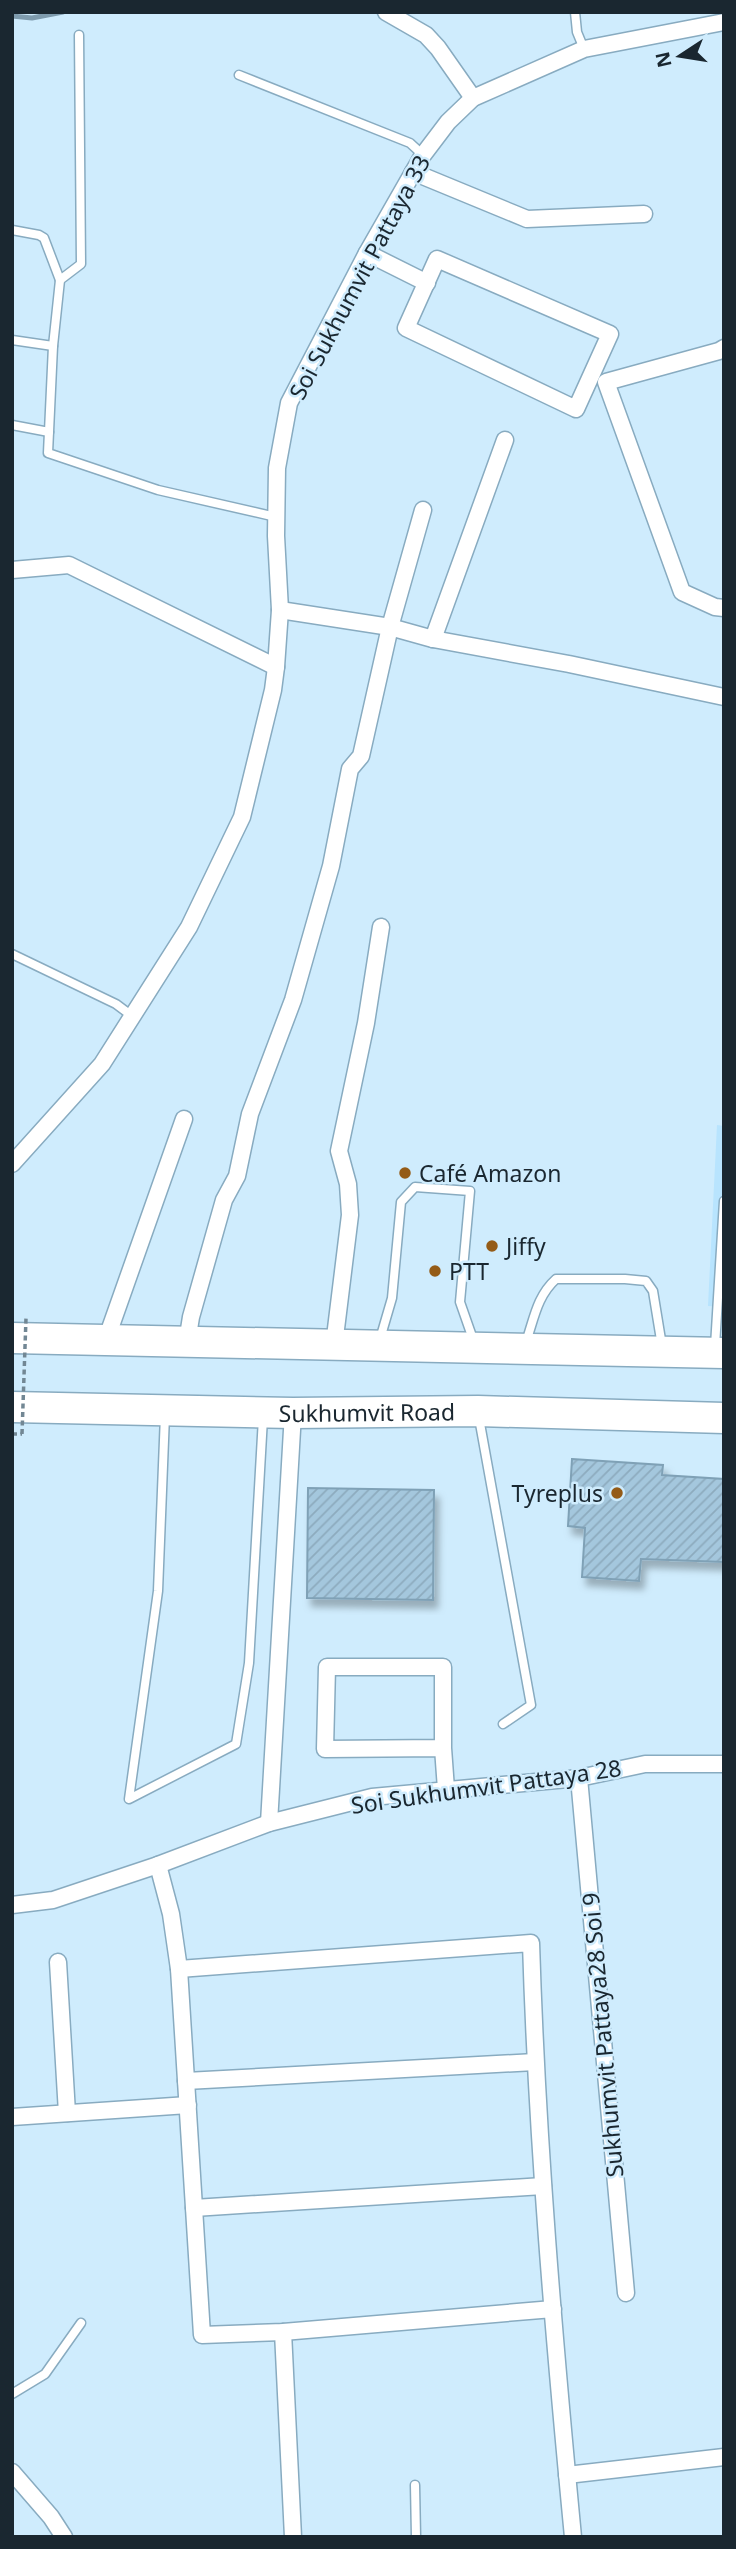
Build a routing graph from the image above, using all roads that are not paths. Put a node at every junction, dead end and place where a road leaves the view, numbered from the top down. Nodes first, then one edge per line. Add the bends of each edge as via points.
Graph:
1 (387, 12) edge
2 (575, 12) edge
3 (724, 22) edge
4 (79, 35) dead end
5 (584, 49) junction
6 (239, 75) dead end
7 (473, 98) junction
8 (423, 155) junction
9 (413, 172) junction
10 (644, 214) dead end
11 (12, 230) edge
12 (367, 253) junction
13 (60, 280) junction
14 (427, 283) junction
15 (12, 340) edge
16 (53, 346) junction
17 (722, 354) edge
18 (12, 425) edge
19 (49, 432) junction
20 (505, 440) dead end
21 (423, 510) dead end
22 (276, 517) junction
23 (12, 570) edge
24 (724, 608) edge
25 (280, 610) junction
26 (390, 627) junction
27 (433, 639) junction
28 (276, 667) junction
29 (724, 697) edge
30 (381, 927) dead end
31 (12, 954) edge
32 (132, 1016) junction
33 (184, 1119) dead end
34 (12, 1164) edge
35 (724, 1201) edge
36 (19, 1328) edge
37 (106, 1340) junction
38 (187, 1342) junction
39 (334, 1345) junction
40 (378, 1345) junction
41 (476, 1347) junction
42 (524, 1348) junction
43 (663, 1351) junction
44 (719, 1353) edge
45 (166, 1411) junction
46 (478, 1411) junction
47 (278, 1412) junction
48 (724, 1418) edge
49 (17, 1420) edge
50 (503, 1724) dead end
51 (443, 1748) junction
52 (724, 1764) edge
53 (579, 1778) junction
54 (446, 1789) junction
55 (269, 1823) junction
56 (158, 1865) junction
57 (12, 1905) edge
58 (58, 1962) dead end
59 (178, 1969) junction
60 (535, 2063) junction
61 (186, 2081) junction
62 (188, 2105) junction
63 (67, 2113) junction
64 (12, 2117) edge
65 (543, 2186) junction
66 (194, 2208) junction
67 (625, 2293) dead end
68 (553, 2309) junction
69 (81, 2323) dead end
70 (283, 2332) junction
71 (12, 2394) edge
72 (724, 2456) edge
73 (12, 2472) edge
74 (567, 2475) junction
75 (415, 2485) dead end
76 (64, 2537) edge
77 (293, 2537) edge
78 (416, 2537) edge
79 (573, 2537) edge

1 - 7 street via 426,35
2 - 5 lane
3 - 5 street, Soi Sukhumvit Pattaya 33
4 - 13 lane via 81,264
5 - 7 street, Soi Sukhumvit Pattaya 33
6 - 8 lane via 410,143
7 - 8 street, Soi Sukhumvit Pattaya 33
8 - 9 street, Soi Sukhumvit Pattaya 33
9 - 10 street via 527,219
9 - 12 street, Soi Sukhumvit Pattaya 33
11 - 13 lane via 44,238
12 - 14 street
12 - 22 street, Soi Sukhumvit Pattaya 33 via 289,404 277,468
13 - 16 lane
14 - 14 street via 406,328 576,409 610,334 437,259
15 - 16 lane
16 - 19 lane
17 - 24 street via 606,382 682,592
18 - 19 lane
19 - 22 lane via 48,453 158,490
20 - 27 street
21 - 26 street
22 - 25 street, Soi Sukhumvit Pattaya 33
23 - 28 street via 69,565
25 - 26 street
25 - 28 street, Soi Sukhumvit Pattaya 33
26 - 27 street
26 - 38 street via 361,756 350,769 331,866 293,1000 250,1114 237,1176 224,1200
27 - 29 street
28 - 32 street, Soi Sukhumvit Pattaya 33 via 242,817 189,927
30 - 39 street via 339,1151 350,1215
31 - 32 lane
32 - 34 street, Soi Sukhumvit Pattaya 33 via 102,1064
33 - 37 street
35 - 44 lane
36 - 37 highway
37 - 38 highway
38 - 39 highway
39 - 40 highway
40 - 41 highway
40 - 41 lane via 392,1298 401,1202 415,1187 470,1191 460,1302
41 - 42 highway
42 - 43 highway
42 - 43 lane via 539,1299 556,1279 625,1279 646,1281 653,1291
43 - 44 highway
45 - 47 highway, Sukhumvit Road
45 - 47 lane via 158,1591 129,1800 236,1744
45 - 49 highway, Sukhumvit Road
46 - 47 highway, Sukhumvit Road
46 - 48 highway, Sukhumvit Road
46 - 50 lane via 531,1705
47 - 55 street
51 - 51 street via 443,1667 327,1667 325,1749
51 - 54 street
52 - 53 street, Soi Sukhumvit Pattaya 28 via 645,1764
53 - 54 street, Soi Sukhumvit Pattaya 28
53 - 67 street, Sukhumvit Pattaya28 Soi 9
54 - 55 street, Soi Sukhumvit Pattaya 28 via 372,1797
55 - 56 street, Soi Sukhumvit Pattaya 28
56 - 57 street, Soi Sukhumvit Pattaya 28 via 53,1900
56 - 59 street via 171,1914
58 - 63 street
59 - 60 street via 531,1943
59 - 61 street
60 - 61 street
60 - 65 street
61 - 62 street
62 - 63 street
62 - 66 street
63 - 64 street
65 - 66 street
65 - 68 street
66 - 70 street via 202,2334
68 - 70 street
68 - 74 street
69 - 71 lane via 45,2374
70 - 77 street
72 - 74 street
73 - 76 street
74 - 79 street
75 - 78 lane

